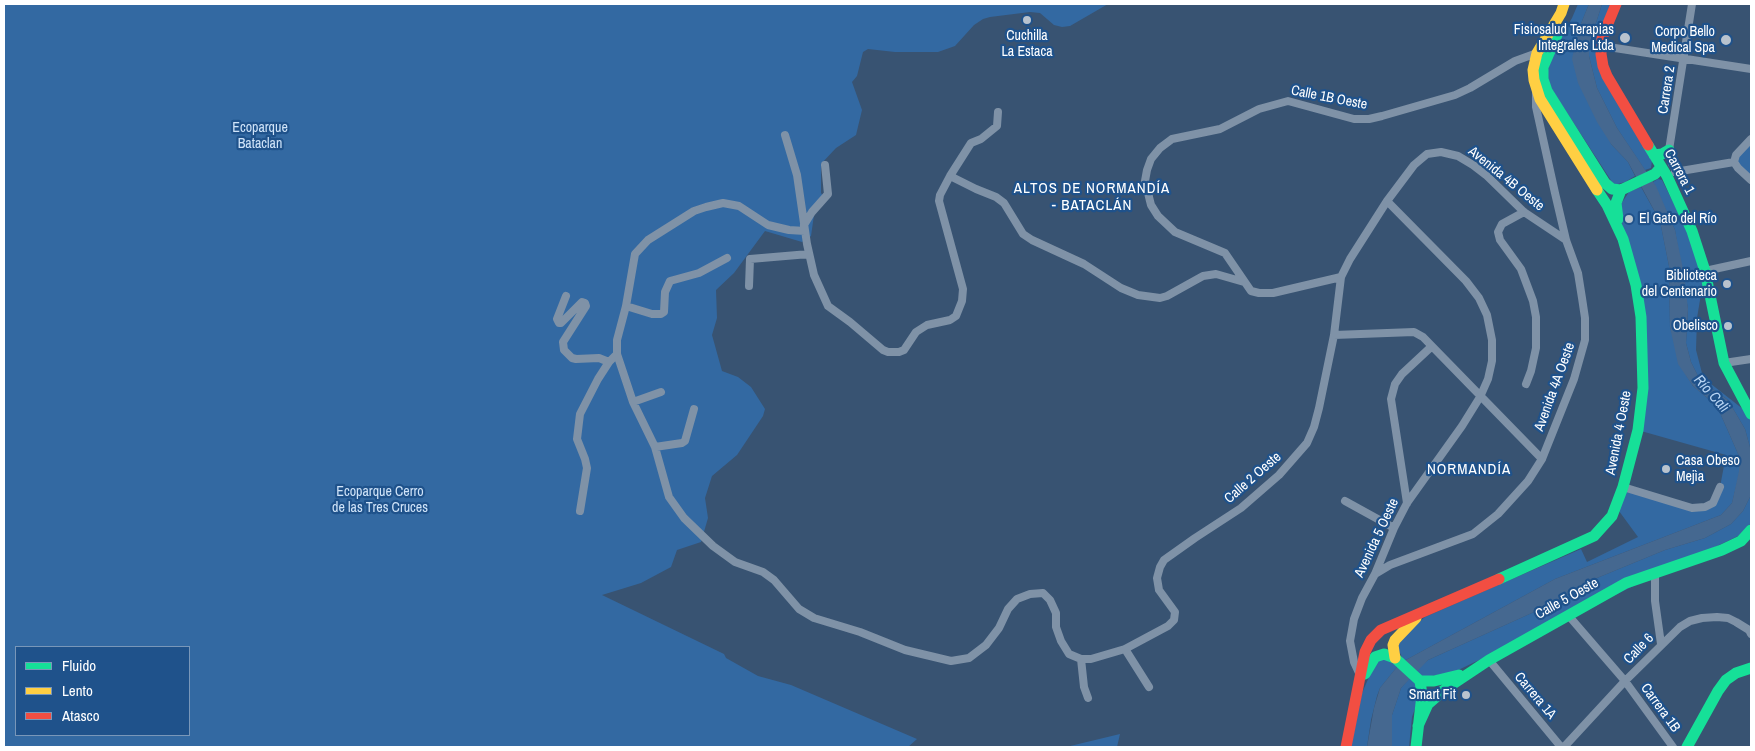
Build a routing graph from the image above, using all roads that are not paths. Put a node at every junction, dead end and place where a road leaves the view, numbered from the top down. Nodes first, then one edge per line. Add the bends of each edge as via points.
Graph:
1 (1564, 4) edge
2 (1573, 4) edge
3 (1616, 4) edge
4 (1692, 4) edge
5 (1602, 46) junction
6 (1537, 53) junction
7 (1684, 59) junction
8 (1751, 69) edge
9 (1540, 97) junction
10 (998, 112) dead end
11 (785, 135) dead end
12 (1751, 139) edge
13 (1670, 150) junction
14 (1654, 155) junction
15 (1734, 162) junction
16 (825, 165) dead end
17 (1679, 170) junction
18 (1660, 172) junction
19 (950, 176) junction
20 (1751, 180) edge
21 (1624, 188) junction
22 (1387, 201) junction
23 (1524, 212) junction
24 (804, 228) junction
25 (1623, 239) junction
26 (1566, 240) junction
27 (809, 254) junction
28 (727, 258) dead end
29 (1751, 262) edge
30 (1705, 270) junction
31 (1342, 277) junction
32 (1244, 282) junction
33 (749, 286) dead end
34 (566, 296) dead end
35 (626, 306) junction
36 (1334, 336) junction
37 (1431, 347) junction
38 (617, 354) junction
39 (1751, 359) edge
40 (609, 362) junction
41 (1724, 363) junction
42 (1526, 384) dead end
43 (661, 392) dead end
44 (1480, 397) junction
45 (633, 402) junction
46 (694, 409) dead end
47 (1751, 414) edge
48 (656, 447) junction
49 (1542, 459) junction
50 (1623, 487) junction
51 (1720, 487) dead end
52 (1345, 501) dead end
53 (1407, 503) junction
54 (580, 510) dead end
55 (1394, 528) junction
56 (1751, 530) edge
57 (1655, 572) junction
58 (1375, 574) junction
59 (1422, 613) junction
60 (1568, 615) junction
61 (1751, 634) edge
62 (1660, 644) junction
63 (1125, 649) junction
64 (1081, 659) junction
65 (1396, 660) junction
66 (1489, 660) junction
67 (1751, 668) edge
68 (1360, 674) junction
69 (1418, 679) junction
70 (1625, 681) junction
71 (1149, 687) dead end
72 (1357, 693) junction
73 (1088, 698) dead end
74 (1418, 726) junction
75 (1346, 747) edge
76 (1416, 747) edge
77 (1563, 747) edge
78 (1673, 747) edge
79 (1686, 747) edge

1 - 6 main road, Avenida 4 Oeste
2 - 9 main road, Avenida 4 Oeste via 1544,60
3 - 5 main road, Carrera 1 via 1605,28
4 - 7 street, Carrera 2
5 - 7 street
5 - 14 main road, Carrera 1 via 1607,76
6 - 9 main road, Avenida 4 Oeste via 1533,70
6 - 32 street, Calle 1B Oeste via 1515,61 1455,95 1382,116 1354,119 1288,101 1259,109 1220,129 1172,140 1160,148 1151,158 1145,182 1151,205 1175,232 1225,253
7 - 8 street
7 - 13 street, Carrera 2
9 - 21 main road, Avenida 4 Oeste via 1605,183 1612,189
9 - 25 main road, Avenida 4 Oeste via 1607,205
9 - 26 street, Avenida 4A Oeste
10 - 19 street via 997,126 990,134 971,143
11 - 24 street via 797,175
12 - 15 street via 1736,155
13 - 14 main road
13 - 17 street via 1672,164
13 - 18 street, Carrera 2
14 - 18 main road, Carrera 1
15 - 17 street
15 - 20 street
16 - 24 street via 828,194 812,212
17 - 18 street
18 - 21 main road
18 - 30 main road, Carrera 1 via 1692,231
19 - 27 street via 939,201 960,275 962,301 956,316 916,332 904,350 883,350 828,306 814,275
19 - 32 street via 1004,203 1018,228 1032,240 1084,264 1138,295 1160,298 1203,276 1216,274
21 - 25 main road via 1616,202
22 - 23 street, Avenida 4B Oeste via 1414,165 1427,154 1441,152 1458,156 1473,165
22 - 31 street, Calle 2 Oeste
22 - 44 street, Avenida 5 Oeste via 1479,298 1487,315 1492,340 1492,361
23 - 26 street, Avenida 4B Oeste
23 - 42 street via 1502,224 1498,232 1500,240 1521,269 1533,301 1536,348
24 - 27 street
24 - 35 street via 789,230 768,225 739,206 723,204 694,211 648,240 635,254
25 - 50 main road, Avenida 4 Oeste via 1639,302 1643,388 1638,430
26 - 49 street, Avenida 4A Oeste via 1578,273 1585,340 1574,379
27 - 33 street via 750,259
28 - 35 street via 699,273 670,281 662,314
29 - 30 street
30 - 41 main road, Carrera 1
31 - 32 street via 1273,293 1251,290
31 - 36 street, Calle 2 Oeste
34 - 40 street via 558,323 582,302 586,306 563,342 564,350 572,358 599,358
35 - 38 street via 617,340
36 - 37 street via 1414,332
36 - 63 street, Calle 2 Oeste via 1319,408 1307,443 1279,476 1242,508 1164,560 1157,578 1159,590 1175,612 1174,620
37 - 44 street
37 - 53 street via 1402,374 1391,399
38 - 40 street
38 - 45 street
39 - 41 street
40 - 54 street via 580,414 577,427 577,439 586,468
41 - 47 main road, Carrera 1
43 - 45 street
44 - 49 street
44 - 53 street, Avenida 5 Oeste
45 - 48 street
46 - 48 street via 685,441
48 - 64 street via 669,496 684,518 735,562 763,572 774,580 799,609 814,618 905,650 951,660 969,658 986,645 1017,599 1043,593 1056,614 1056,628 1061,641 1069,654
49 - 58 street, Avenida 4A Oeste via 1528,482 1485,526 1455,542 1390,565
50 - 51 street via 1692,508 1705,507 1713,502
50 - 59 main road, Avenida 4 Oeste via 1612,516 1594,536
52 - 55 street
53 - 55 street, Avenida 5 Oeste
55 - 58 street, Avenida 5 Oeste
56 - 57 main road, Calle 5 Oeste via 1741,541 1722,550
57 - 60 main road, Calle 5 Oeste via 1626,583
57 - 62 street
58 - 68 street, Avenida 5 Oeste via 1362,598 1350,641
59 - 65 main road via 1395,640
59 - 68 main road, Avenida 4 Oeste via 1382,630 1370,640
60 - 66 main road, Calle 5 Oeste
60 - 70 street, Carrera 1B
61 - 62 street, Calle 6 via 1744,626 1728,618 1702,618 1680,627
62 - 70 street, Calle 6
63 - 64 street, Calle 2 Oeste
63 - 71 street
64 - 73 street
65 - 69 main road
65 - 72 main road via 1384,654 1375,657
66 - 69 main road via 1454,677 1434,681
66 - 74 main road, Calle 5 Oeste via 1428,704
66 - 77 street, Carrera 1A
67 - 79 main road via 1726,680
68 - 72 main road, Avenida 4 Oeste
69 - 74 main road via 1422,695
70 - 77 street, Calle 6
70 - 78 street, Carrera 1B
72 - 75 main road, Avenida 4 Oeste
74 - 76 main road

